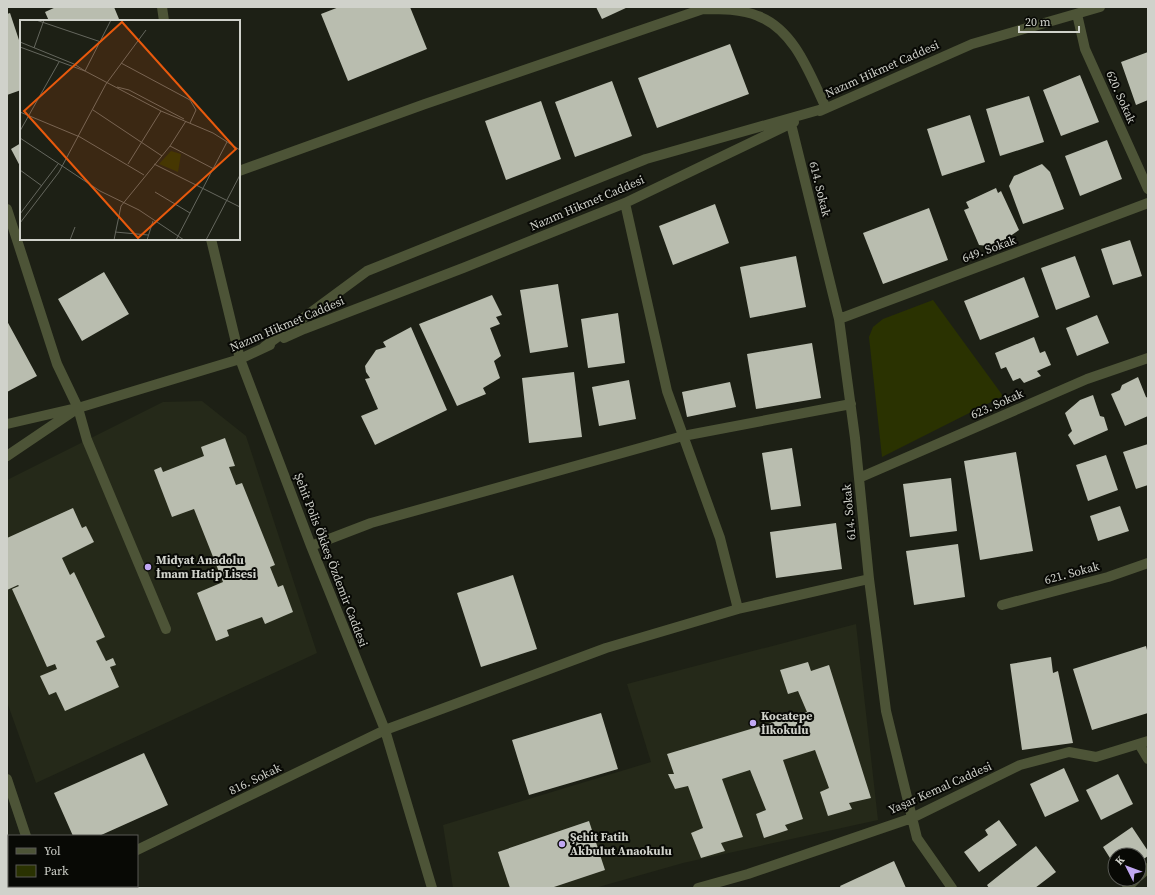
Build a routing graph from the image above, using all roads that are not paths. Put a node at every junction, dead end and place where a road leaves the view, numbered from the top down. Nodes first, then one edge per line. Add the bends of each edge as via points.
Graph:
1 (162, 7) edge
2 (1100, 7) edge
3 (1077, 14) junction
4 (164, 20) edge
5 (826, 108) junction
6 (790, 124) junction
7 (240, 171) edge
8 (1148, 189) edge
9 (625, 203) junction
10 (1148, 203) edge
11 (7, 209) edge
12 (211, 240) edge
13 (839, 319) junction
14 (264, 347) junction
15 (1148, 358) edge
16 (240, 359) junction
17 (851, 404) junction
18 (78, 408) junction
19 (7, 424) edge
20 (683, 436) junction
21 (7, 456) edge
22 (859, 478) junction
23 (311, 546) junction
24 (1148, 563) edge
25 (869, 579) junction
26 (1002, 605) dead end
27 (738, 609) junction
28 (166, 629) dead end
29 (385, 730) junction
30 (1144, 742) edge
31 (1148, 759) edge
32 (7, 780) edge
33 (912, 818) junction
34 (26, 835) edge
35 (138, 850) edge
36 (432, 888) edge
37 (698, 888) edge
38 (952, 888) edge

1 - 4 street
2 - 3 street, Nazım Hikmet Caddesi
3 - 5 street, Nazım Hikmet Caddesi via 972,44
3 - 8 street, 620. Sokak via 1085,49
5 - 6 street, Nazım Hikmet Caddesi
5 - 7 street via 799,52 777,25 758,15 727,9 703,9
5 - 14 street via 646,159 367,271
6 - 9 street, Nazım Hikmet Caddesi
6 - 13 street, 614. Sokak
9 - 14 street, Nazım Hikmet Caddesi
9 - 20 street via 667,391
10 - 13 street, 649. Sokak
11 - 18 street via 57,364
12 - 16 street, Şehit Polis Ökkeş Özdemir Caddesi
13 - 17 street, 614. Sokak
14 - 16 street, Nazım Hikmet Caddesi
15 - 22 street, 623. Sokak via 1087,379
16 - 18 street, Nazım Hikmet Caddesi
16 - 23 street, Şehit Polis Ökkeş Özdemir Caddesi
17 - 20 street
17 - 22 street, 614. Sokak
18 - 19 street, Nazım Hikmet Caddesi
18 - 21 street, Nazım Hikmet Caddesi
18 - 28 street via 87,440
20 - 23 street via 371,523
20 - 27 street via 720,538
22 - 25 street, 614. Sokak
23 - 29 street, Şehit Polis Ökkeş Özdemir Caddesi
24 - 26 street, 621. Sokak via 1108,577
25 - 27 street, 816. Sokak
25 - 33 street, 614. Sokak via 886,711
27 - 29 street, 816. Sokak via 606,648
29 - 35 street, 816. Sokak
29 - 36 street, Şehit Polis Ökkeş Özdemir Caddesi
30 - 31 street
30 - 33 street, Yaşar Kemal Caddesi via 1096,757 1069,752 1020,765
32 - 34 street
33 - 37 street, Yaşar Kemal Caddesi via 748,874
33 - 38 street, 614. Sokak via 916,838

